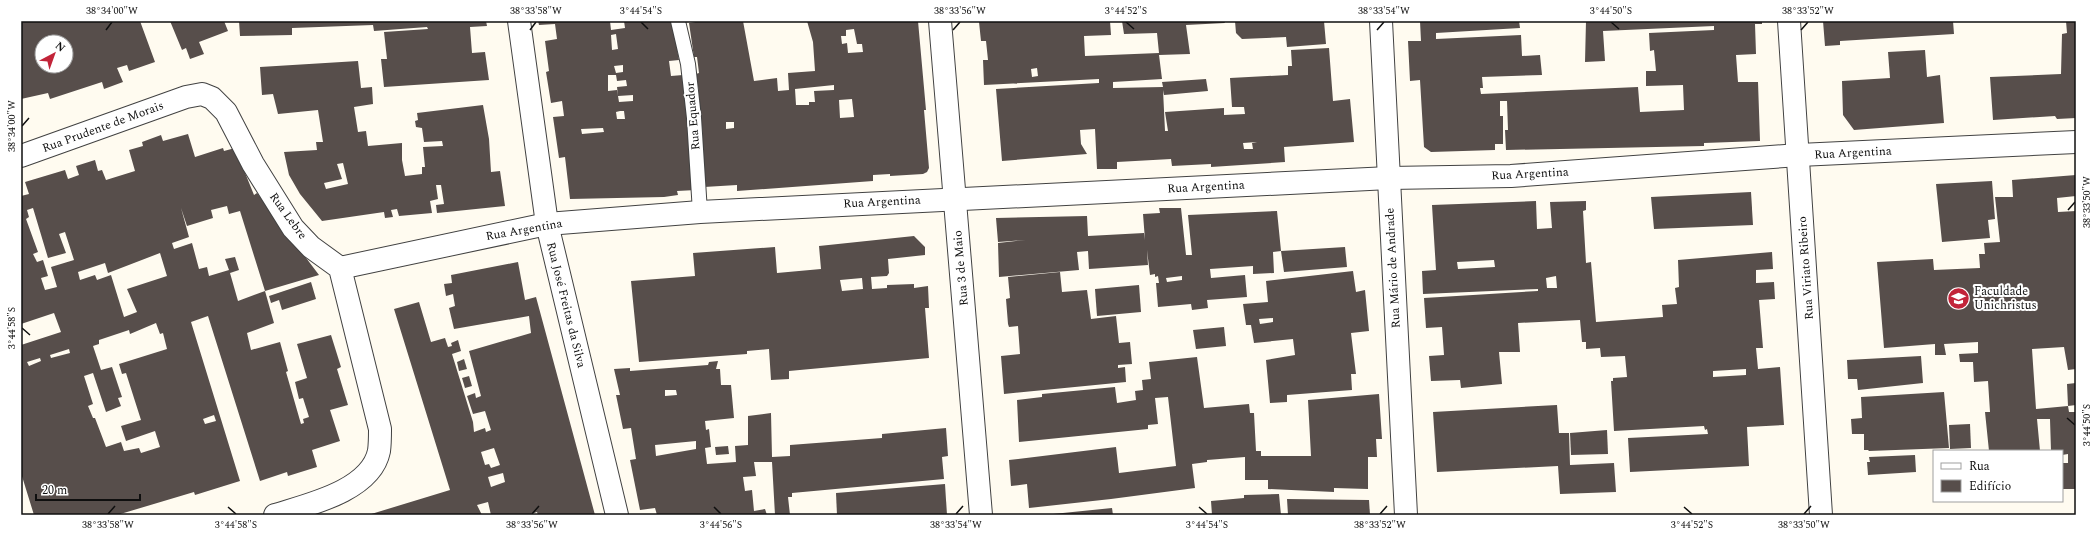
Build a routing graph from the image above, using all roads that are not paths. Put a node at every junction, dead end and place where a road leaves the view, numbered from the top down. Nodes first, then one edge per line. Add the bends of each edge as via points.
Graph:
1 (519, 21) edge
2 (678, 21) edge
3 (940, 21) edge
4 (1381, 21) edge
5 (1789, 21) edge
6 (186, 97) joint
7 (2076, 142) edge
8 (1799, 155) junction
9 (21, 156) edge
10 (1389, 178) junction
11 (955, 198) junction
12 (700, 212) junction
13 (547, 224) junction
14 (340, 268) junction
15 (275, 515) edge
16 (617, 515) edge
17 (981, 515) edge
18 (1406, 515) edge
19 (1822, 515) edge

1 - 13 street, Rua José Freitas da Silva
2 - 12 lane, Rua Equador via 689,72
3 - 11 street, Rua 3 de Maio
4 - 10 street, Rua Mário de Andrade
5 - 8 street, Rua Viriato Ribeiro
6 - 9 street, Rua Prudente de Morais
6 - 14 street, Rua Lebre via 202,94 212,98 226,112 293,228 311,247
7 - 8 street, Rua Argentina
8 - 10 street, Rua Argentina via 1511,176
8 - 19 street, Rua Viriato Ribeiro
10 - 11 street, Rua Argentina
10 - 18 street, Rua Mário de Andrade
11 - 12 street, Rua Argentina
11 - 17 street, Rua 3 de Maio
12 - 13 street, Rua Argentina
13 - 14 street, Rua Argentina
13 - 16 street, Rua José Freitas da Silva
14 - 15 street via 380,429 379,451 369,470 349,488 320,502

